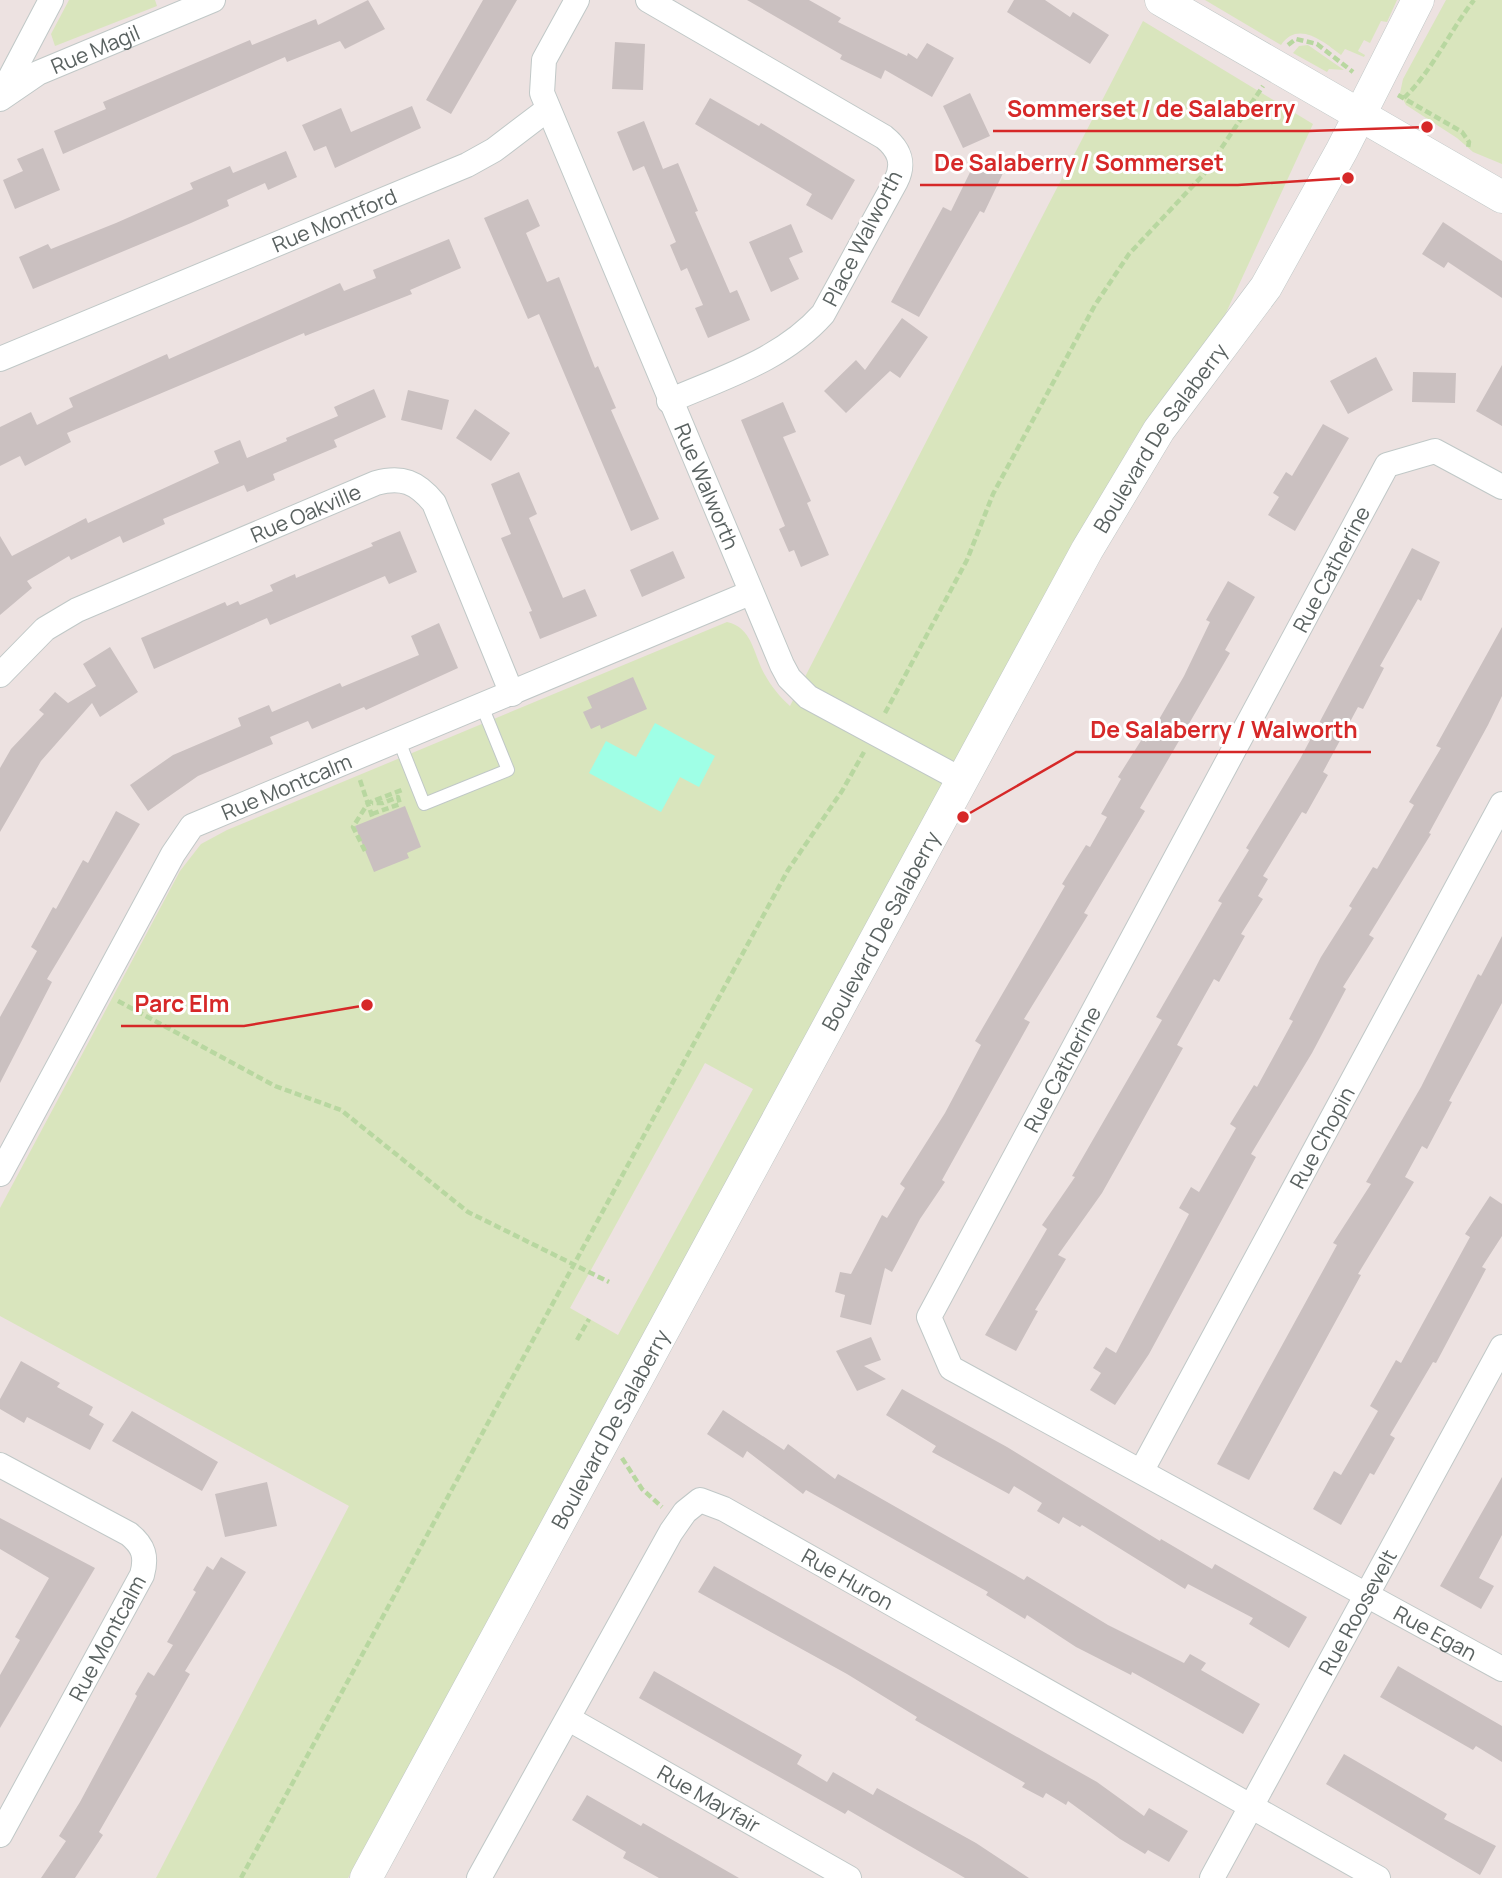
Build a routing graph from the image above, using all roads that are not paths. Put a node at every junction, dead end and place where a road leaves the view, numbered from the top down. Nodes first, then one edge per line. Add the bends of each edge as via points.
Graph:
1 (51, 0) edge
2 (577, 0) edge
3 (648, 0) edge
4 (1161, 0) edge
5 (1418, 0) edge
6 (197, 3) edge
7 (0, 99) edge
8 (548, 109) junction
9 (1359, 115) junction
10 (1502, 197) edge
11 (0, 359) edge
12 (669, 401) junction
13 (1502, 487) edge
14 (750, 593) junction
15 (0, 675) edge
16 (512, 694) junction
17 (482, 706) junction
18 (399, 741) junction
19 (962, 780) junction
20 (1502, 804) edge
21 (0, 1174) edge
22 (1502, 1347) edge
23 (0, 1465) edge
24 (1142, 1470) junction
25 (1368, 1595) junction
26 (1502, 1669) edge
27 (569, 1718) junction
28 (1252, 1805) junction
29 (0, 1835) edge
30 (366, 1878) edge
31 (479, 1878) edge
32 (849, 1878) edge
33 (1212, 1878) edge
34 (1378, 1878) edge

1 - 7 street, Rue Magil
2 - 8 street via 544,61 542,93
3 - 12 street, Place Walworth via 884,137 894,144 901,164 823,314 807,332 760,362
4 - 9 street
5 - 9 street, Boulevard De Salaberry
6 - 7 street, Rue Magil via 38,73
8 - 11 street, Rue Montford via 467,165
8 - 12 street, Rue Walworth
9 - 10 street
9 - 19 street, Boulevard De Salaberry via 1266,287 1135,467
12 - 14 street, Rue Walworth
13 - 24 street, Rue Catherine via 1435,451 1387,465 929,1317 951,1368
14 - 16 street, Rue Montcalm
14 - 19 street, Rue Walworth via 796,687
15 - 16 street, Rue Oakville via 45,629 76,610 394,479 411,481 434,503
16 - 17 street, Rue Montcalm
17 - 18 street, Rue Montcalm
17 - 18 lane via 508,770 424,804
18 - 21 street, Rue Montcalm via 192,826 181,838
19 - 30 street, Boulevard De Salaberry
20 - 24 street, Rue Chopin
22 - 25 street, Rue Roosevelt
23 - 29 street, Rue Montcalm via 129,1534 138,1542 146,1562
24 - 25 street, Rue Catherine
25 - 26 street, Rue Egan
25 - 28 street, Rue Roosevelt
27 - 28 street, Rue Huron via 671,1532 693,1504 704,1500
27 - 31 street, Rue Huron
27 - 32 street, Rue Mayfair
28 - 33 street, Rue Roosevelt
28 - 34 street, Rue Huron

